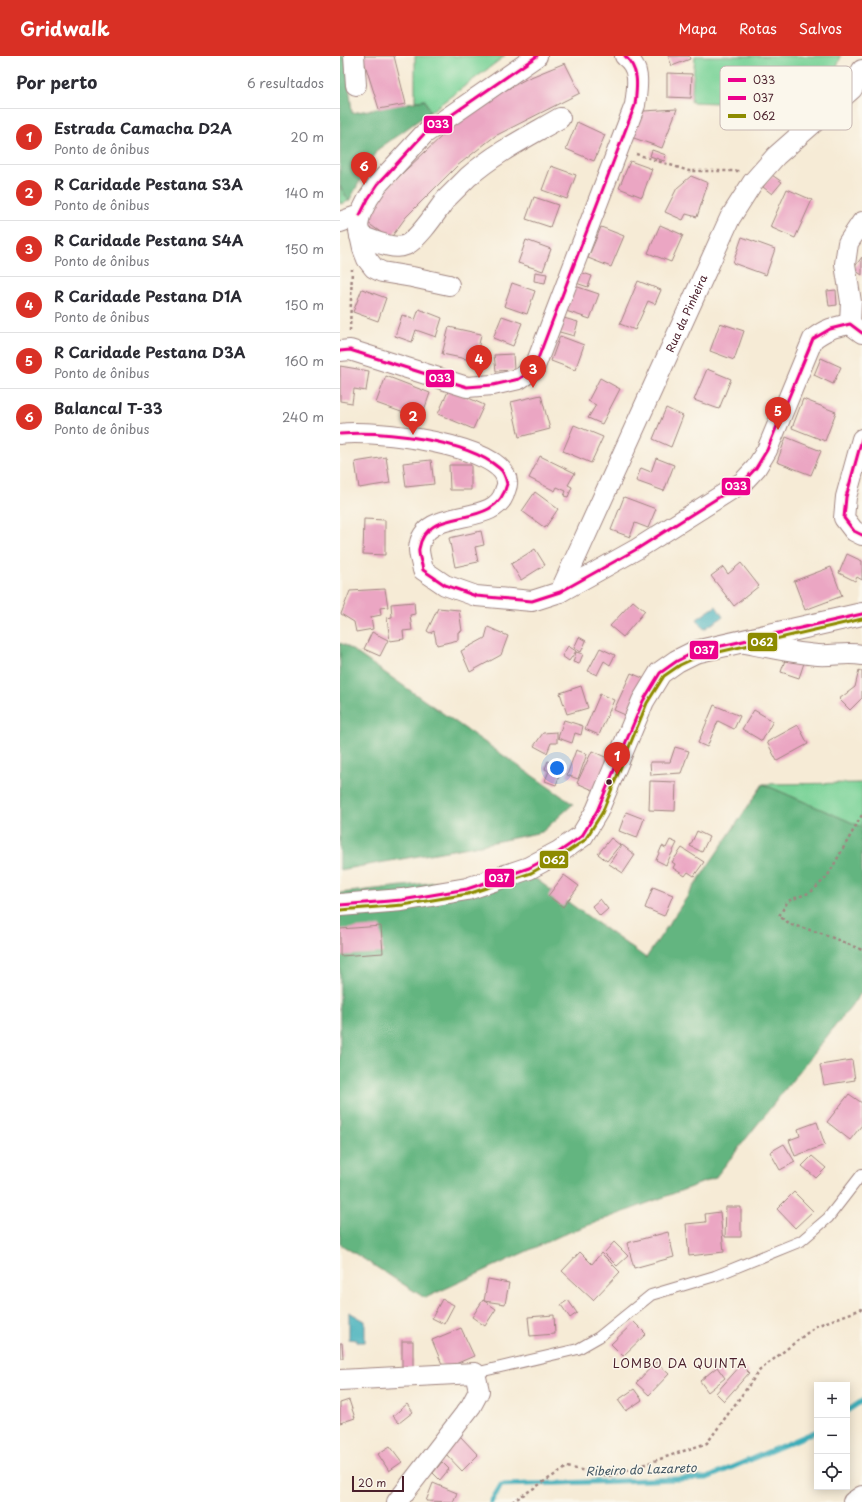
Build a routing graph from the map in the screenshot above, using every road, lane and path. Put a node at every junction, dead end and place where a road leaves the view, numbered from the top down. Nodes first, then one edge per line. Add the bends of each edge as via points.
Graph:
1 (354, 56) edge
2 (537, 56) edge
3 (625, 56) edge
4 (862, 70) edge
5 (356, 85) dead end
6 (852, 89) edge
7 (560, 118) dead end
8 (805, 130) edge
9 (618, 148) junction
10 (763, 171) junction
11 (360, 215) junction
12 (340, 222) edge
13 (862, 222) edge
14 (361, 242) junction
15 (448, 285) dead end
16 (856, 328) edge
17 (345, 350) edge
18 (340, 434) edge
19 (862, 439) edge
20 (862, 536) edge
21 (560, 592) junction
22 (862, 614) edge
23 (738, 642) junction
24 (862, 655) edge
25 (862, 815) edge
26 (340, 905) edge
27 (862, 950) edge
28 (862, 1174) edge
29 (862, 1309) edge
30 (475, 1373) junction
31 (340, 1380) edge
32 (862, 1496) edge
33 (397, 1502) edge
34 (512, 1502) edge
35 (853, 1502) edge

1 - 5 street
2 - 11 street via 424,134 378,184
3 - 9 street via 632,60 638,81 635,105
4 - 6 street, Rua da Pinheira
7 - 14 street via 486,162 448,198 414,240 406,245 398,247
8 - 10 street, Rua da Pinheira
9 - 10 path via 689,171
9 - 17 street via 534,369 519,379 467,387
10 - 21 street, Rua da Pinheira via 730,218
11 - 12 street
11 - 14 street via 358,226
13 - 16 street via 848,243 845,264
14 - 15 street via 367,259 374,268 382,272
14 - 17 path via 351,269
16 - 21 street via 833,327 813,339 767,450 743,482 637,549
18 - 21 street via 350,432 388,435 459,447 490,460 504,471 508,482 504,496 486,511 432,526 423,535 419,549 423,570 445,585 476,596 532,601
19 - 20 street via 846,497 844,518 854,531
22 - 23 street
23 - 24 street via 817,655
23 - 26 street via 695,652 676,661 660,673 642,701 597,811 582,836 559,852 529,868 467,889 402,900
25 - 27 path via 827,877 811,892 788,902 779,916 792,925 821,933
28 - 30 lane via 828,1218 801,1241 715,1276 651,1295 599,1337 578,1350
29 - 34 path via 816,1326 760,1370 706,1443 610,1476 567,1467
30 - 31 street
30 - 33 street via 479,1391 471,1406
32 - 35 street

